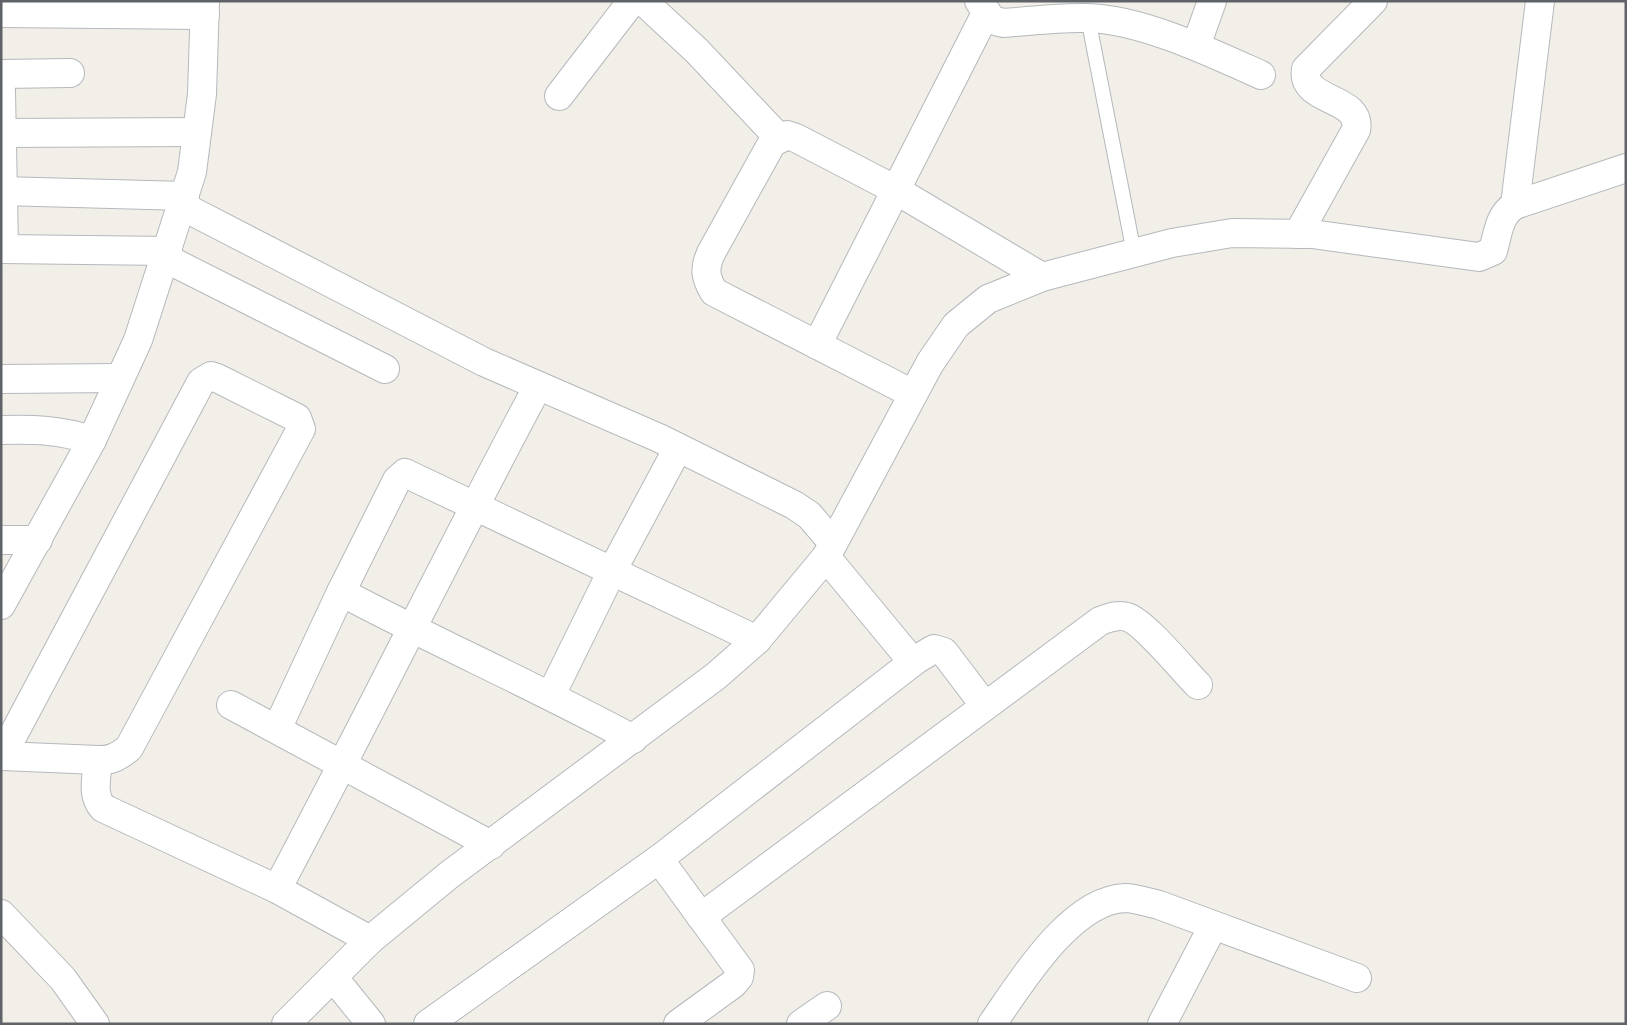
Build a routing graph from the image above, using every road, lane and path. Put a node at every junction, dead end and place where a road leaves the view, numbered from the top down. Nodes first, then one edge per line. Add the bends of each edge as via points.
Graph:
1 (632, 1) edge
2 (643, 1) edge
3 (1212, 1) edge
4 (1373, 1) edge
5 (1540, 1) edge
6 (982, 7) edge
7 (205, 8) edge
8 (1086, 10) edge
9 (1, 13) edge
10 (1196, 46) junction
11 (70, 73) dead end
12 (1, 74) edge
13 (1261, 75) dead end
14 (1, 91) edge
15 (559, 96) dead end
16 (197, 132) junction
17 (2, 133) edge
18 (779, 138) junction
19 (1626, 168) edge
20 (894, 189) junction
21 (3, 191) edge
22 (183, 201) junction
23 (1515, 205) junction
24 (1298, 234) junction
25 (3, 249) edge
26 (1134, 252) junction
27 (166, 255) junction
28 (1042, 277) junction
29 (817, 345) junction
30 (385, 369) dead end
31 (120, 378) junction
32 (1, 379) edge
33 (538, 386) junction
34 (913, 394) junction
35 (1, 430) edge
36 (92, 440) junction
37 (678, 448) junction
38 (473, 506) junction
39 (1, 540) edge
40 (38, 540) junction
41 (830, 550) junction
42 (612, 570) junction
43 (341, 592) junction
44 (3, 600) edge
45 (412, 629) junction
46 (757, 640) junction
47 (917, 659) junction
48 (1198, 685) dead end
49 (551, 695) junction
50 (231, 705) dead end
51 (985, 706) junction
52 (277, 729) junction
53 (633, 739) junction
54 (2, 756) edge
55 (98, 760) junction
56 (344, 764) junction
57 (491, 844) junction
58 (659, 859) junction
59 (276, 888) junction
60 (1, 914) edge
61 (701, 917) junction
62 (1213, 926) junction
63 (370, 940) junction
64 (333, 977) junction
65 (1357, 978) dead end
66 (828, 1006) dead end
67 (95, 1024) edge
68 (286, 1024) edge
69 (371, 1024) edge
70 (428, 1024) edge
71 (678, 1024) edge
72 (801, 1024) edge
73 (992, 1024) edge
74 (1162, 1024) edge

1 - 15 street
2 - 18 street via 697,51
3 - 10 street
4 - 24 street via 1306,69 1308,86 1353,113 1358,121
5 - 23 street
6 - 8 street via 992,20 1004,23
6 - 20 street
7 - 9 street
7 - 16 street via 202,94
8 - 10 street
8 - 26 lane
10 - 13 street
11 - 12 street
14 - 17 street
16 - 17 street
16 - 22 street via 192,172
17 - 21 street
18 - 20 street via 796,138
18 - 29 street via 772,143 711,253 705,266 707,280 714,292
19 - 23 street
20 - 28 street
20 - 29 street
21 - 22 street
21 - 25 street
22 - 27 street
22 - 33 street via 344,292
23 - 24 street via 1502,218 1493,251 1479,258
24 - 26 street via 1232,233
25 - 27 street
26 - 28 street
27 - 30 street
27 - 31 street via 138,340
28 - 34 street via 988,299 956,325
29 - 34 street
31 - 32 street
31 - 36 street
33 - 37 street
33 - 38 street
34 - 41 street
35 - 36 street via 47,429
36 - 40 street
37 - 41 street via 809,515
37 - 42 street
38 - 42 street
38 - 43 street via 405,473 397,480
38 - 45 street
39 - 40 street
40 - 44 street
41 - 46 street
41 - 47 street via 906,655
42 - 46 street
42 - 49 street
43 - 45 street
43 - 52 street
45 - 49 street
45 - 56 street
46 - 53 street via 716,676
47 - 51 street via 934,650 944,652
47 - 58 street
48 - 51 street via 1140,625 1128,617 1115,616 1100,621
49 - 53 street
50 - 52 street
51 - 61 street
52 - 56 street
53 - 57 street
54 - 55 street
54 - 55 street via 201,382 211,376 297,418 301,429 129,748 119,756
55 - 59 street via 96,792 103,808
56 - 57 street
56 - 59 street
57 - 63 street
58 - 61 street
58 - 70 street
59 - 63 street
60 - 67 street via 64,979
61 - 71 street via 740,970 739,977
62 - 65 street
62 - 73 street via 1159,905 1125,898 1097,906 1064,929
62 - 74 street
63 - 64 street
64 - 68 street
64 - 69 street
66 - 72 street

